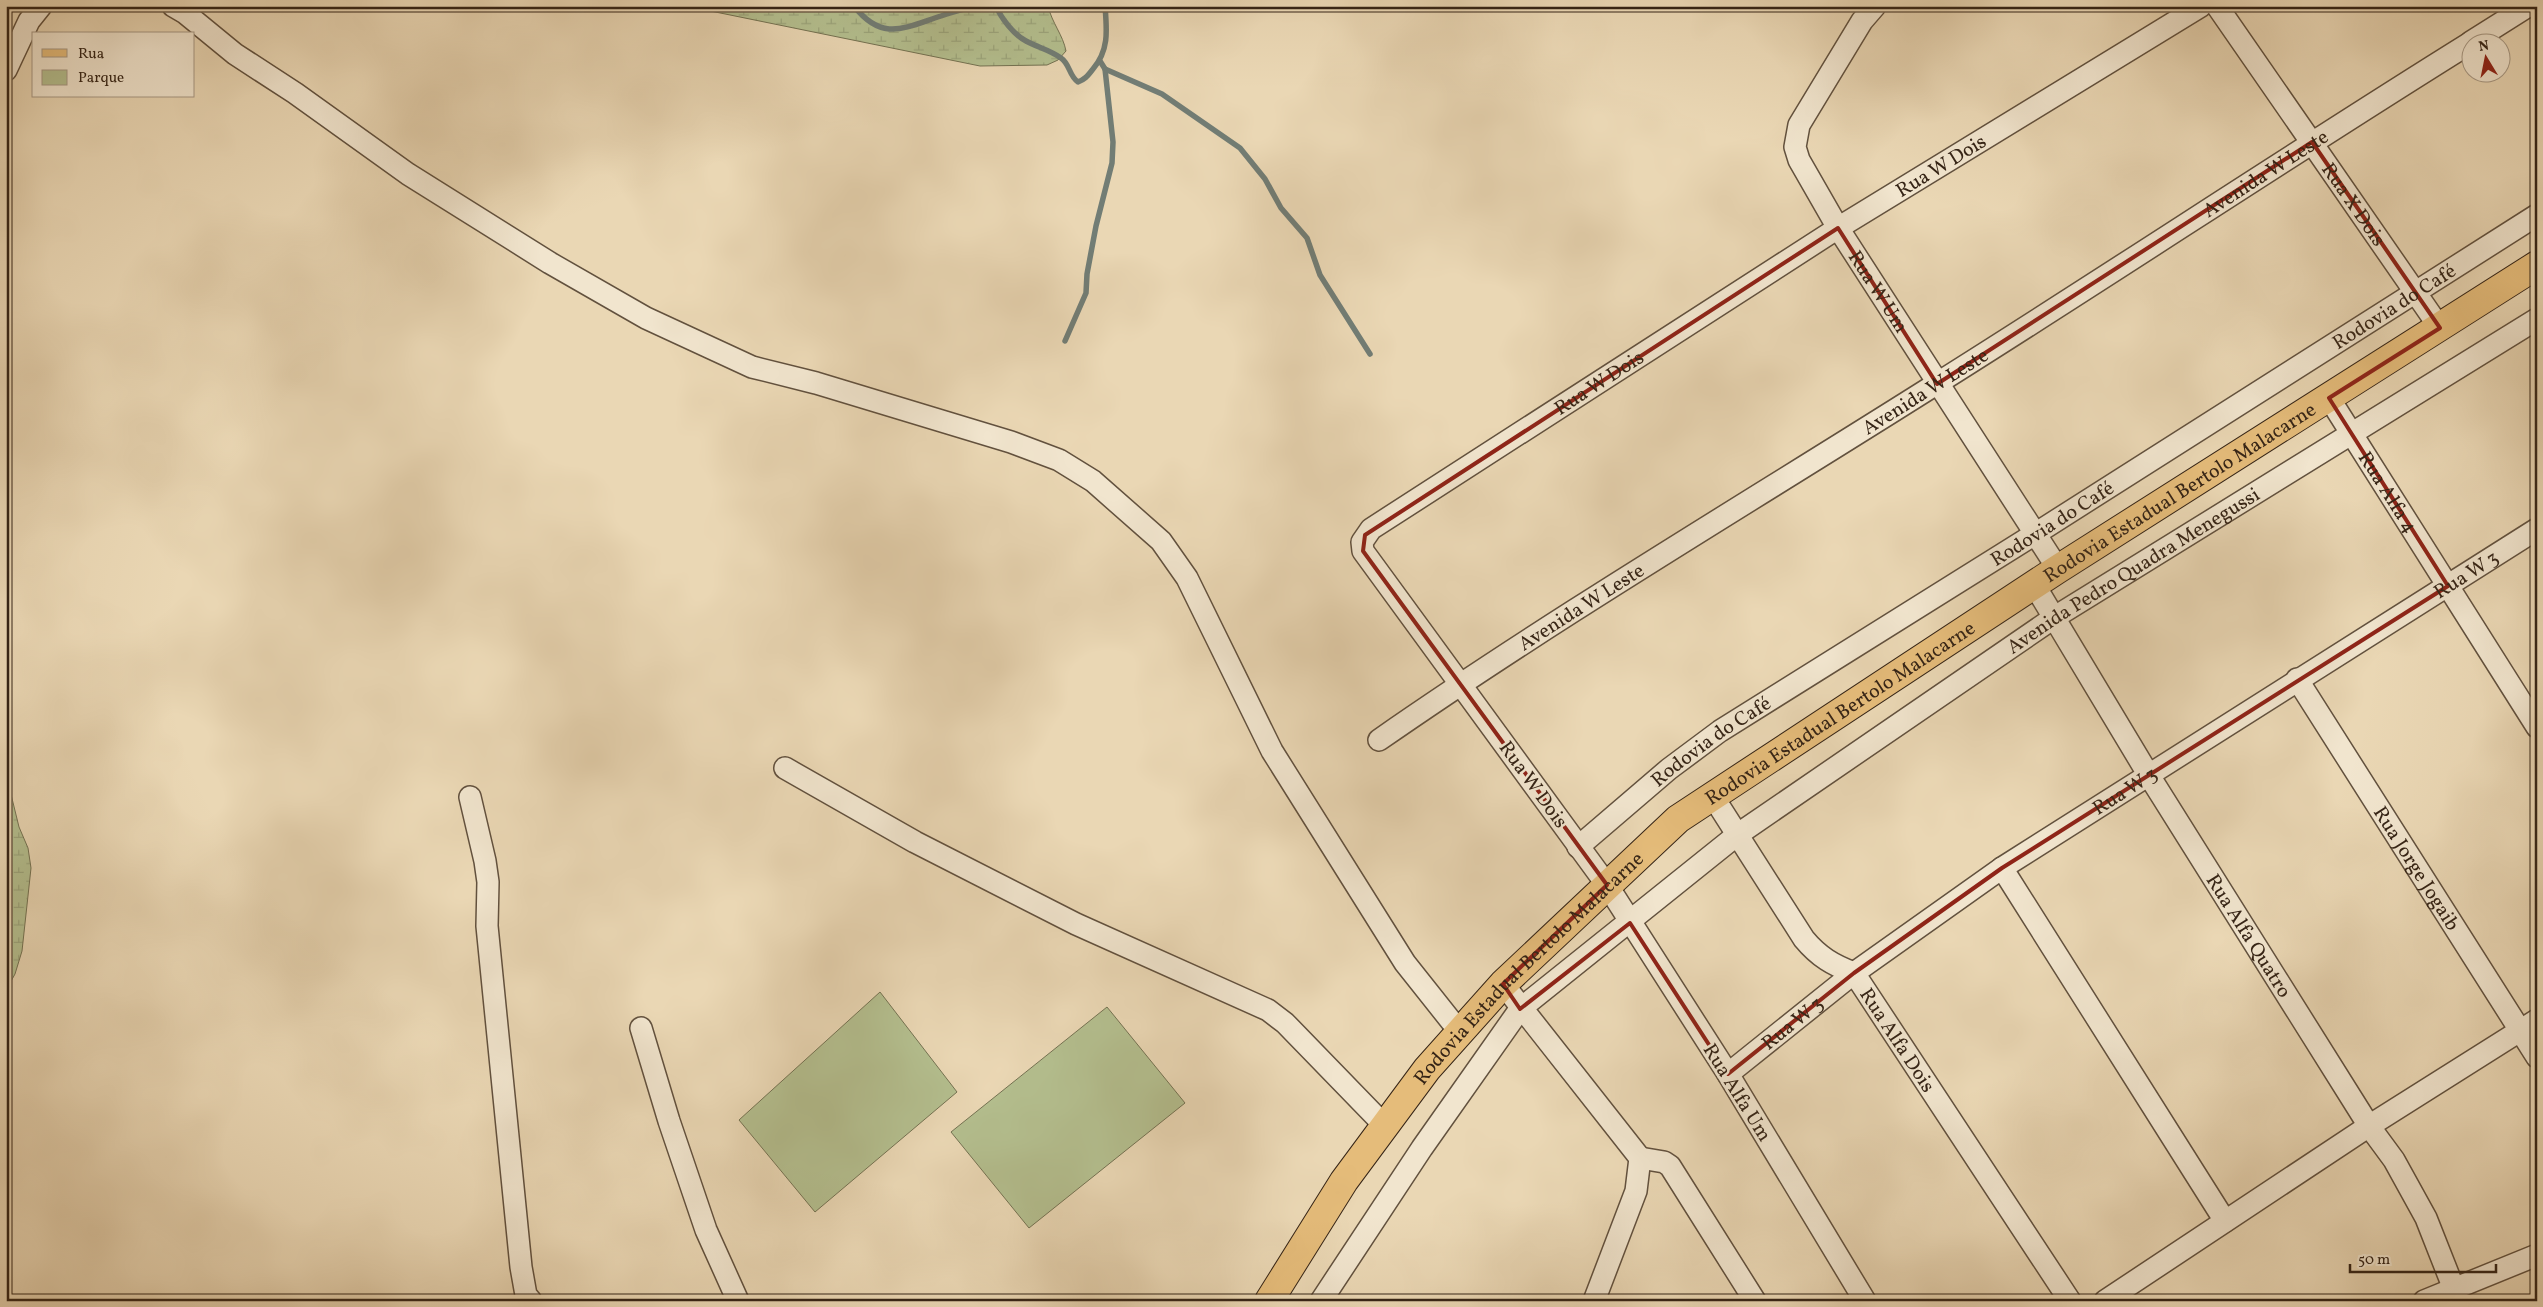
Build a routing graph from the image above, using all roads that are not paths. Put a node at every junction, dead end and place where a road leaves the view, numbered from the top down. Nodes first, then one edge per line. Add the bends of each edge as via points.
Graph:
1 (42, 6) edge
2 (173, 6) edge
3 (1875, 6) edge
4 (2201, 6) edge
5 (2217, 6) edge
6 (2528, 6) edge
7 (2487, 32) edge
8 (2460, 49) edge
9 (6, 70) edge
10 (2312, 142) junction
11 (2537, 216) edge
12 (1838, 228) junction
13 (2537, 265) edge
14 (2416, 292) junction
15 (2537, 319) edge
16 (2440, 328) junction
17 (1937, 384) junction
18 (2328, 398) junction
19 (2352, 435) junction
20 (2537, 529) edge
21 (2035, 534) junction
22 (2058, 569) junction
23 (2036, 586) junction
24 (2448, 586) junction
25 (2055, 616) junction
26 (2298, 679) junction
27 (1461, 683) junction
28 (2537, 728) edge
29 (1379, 740) dead end
30 (785, 768) dead end
31 (2148, 774) junction
32 (1712, 795) junction
33 (470, 797) dead end
34 (1737, 835) junction
35 (1578, 847) junction
36 (2002, 868) junction
37 (1607, 885) junction
38 (1630, 923) junction
39 (1854, 973) junction
40 (1503, 984) junction
41 (1520, 1009) junction
42 (2529, 1025) edge
43 (640, 1028) dead end
44 (1460, 1031) junction
45 (2537, 1058) edge
46 (1728, 1074) junction
47 (1385, 1126) junction
48 (2369, 1126) junction
49 (1640, 1158) junction
50 (2225, 1221) junction
51 (2537, 1255) edge
52 (2454, 1289) junction
53 (531, 1301) edge
54 (738, 1301) edge
55 (1269, 1301) edge
56 (1321, 1301) edge
57 (1594, 1301) edge
58 (1755, 1301) edge
59 (1866, 1301) edge
60 (2070, 1301) edge
61 (2105, 1301) edge
62 (2424, 1301) edge

1 - 9 street via 29,21
2 - 44 street via 235,54 408,174 550,263 646,318 752,366 1011,442 1059,460 1094,481 1160,541 1187,578 1272,751 1405,963
3 - 12 street, Rua W Um via 1813,99 1796,136 1799,160
4 - 12 street, Rua W Dois
5 - 10 street, Rua X Dois
6 - 7 street, Avenida W Leste
8 - 10 street, Avenida W Leste
10 - 14 street, Rua X Dois
10 - 17 street, Avenida W Leste
11 - 14 street, Rodovia do Café
12 - 17 street, Rua W Um
12 - 27 street, Rua W Dois via 1364,535 1363,551
13 - 16 main road, Rodovia Estadual Bertolo Malacarne
14 - 16 street, Rua X Dois
14 - 21 street, Rodovia do Café
15 - 19 street, Avenida Pedro Quadra Menegussi
16 - 18 main road, Rodovia Estadual Bertolo Malacarne
17 - 21 street, Rua W Um
17 - 27 street, Avenida W Leste
18 - 19 street, Rua Alfa 4
18 - 22 main road, Rodovia Estadual Bertolo Malacarne
19 - 24 street, Rua Alfa 4
19 - 25 street, Avenida Pedro Quadra Menegussi
20 - 24 street, Rua W 3
21 - 22 street, Rua W Um
21 - 35 street, Rodovia do Café via 1720,731 1669,769
22 - 23 main road, Rodovia Estadual Bertolo Malacarne
23 - 25 street, Rua Alfa Quatro
23 - 32 main road, Rodovia Estadual Bertolo Malacarne
24 - 26 street, Rua W 3
24 - 28 street, Rua Alfa 4
25 - 31 street, Rua Alfa Quatro
25 - 34 street, Avenida Pedro Quadra Menegussi
26 - 31 street, Rua W 3
26 - 42 street, Rua Jorge Jogaib
27 - 29 street, Avenida W Leste
27 - 35 street, Rua W Dois
30 - 47 street via 915,842 1076,924 1268,1010
31 - 36 street, Rua W 3
31 - 48 street, Rua Alfa Quatro
32 - 34 street, Rua Alfa Dois
32 - 37 main road, Rodovia Estadual Bertolo Malacarne via 1678,819
33 - 53 street via 488,882 487,926 517,1228 526,1295
34 - 38 street, Avenida Pedro Quadra Menegussi
34 - 39 street, Rua Alfa Dois via 1804,939 1831,964
35 - 37 street, Rua W Dois
36 - 39 street, Rua W 3
36 - 50 street
37 - 38 street, Rua Alfa Um
37 - 40 main road, Rodovia Estadual Bertolo Malacarne
38 - 41 street, Avenida Pedro Quadra Menegussi
38 - 46 street, Rua Alfa Um
39 - 46 street, Rua W 3
39 - 60 street, Rua Alfa Dois
40 - 41 street
40 - 44 main road, Rodovia Estadual Bertolo Malacarne
41 - 49 street
41 - 56 street, Avenida Pedro Quadra Menegussi via 1422,1148
42 - 45 street, Rua Jorge Jogaib
42 - 48 street
43 - 54 street via 706,1230
44 - 47 main road, Rodovia Estadual Bertolo Malacarne
46 - 59 street, Rua Alfa Um
47 - 55 main road, Rodovia Estadual Bertolo Malacarne via 1344,1181
48 - 50 street
48 - 52 street, Rua Alfa Quatro via 2394,1160 2426,1218
49 - 57 street via 1636,1191
49 - 58 street via 1670,1166
50 - 61 street
51 - 52 street
52 - 62 street

